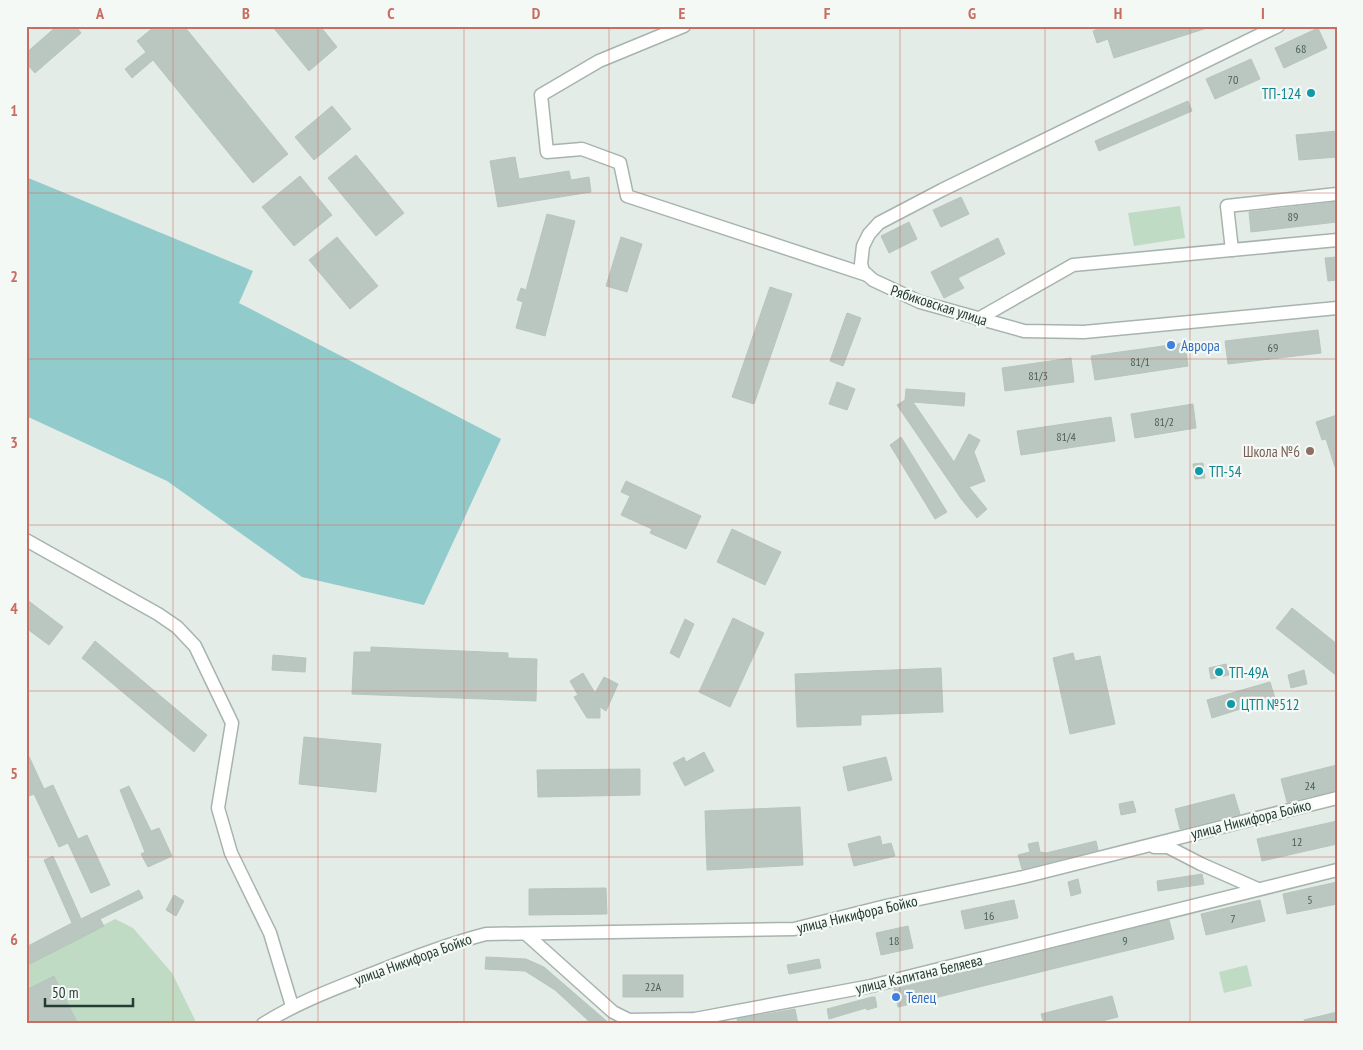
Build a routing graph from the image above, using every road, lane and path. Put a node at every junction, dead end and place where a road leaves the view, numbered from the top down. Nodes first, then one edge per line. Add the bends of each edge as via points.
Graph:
1 (684, 26) edge
2 (1278, 26) edge
3 (1337, 194) edge
4 (1337, 240) edge
5 (1232, 250) junction
6 (867, 275) junction
7 (1337, 308) edge
8 (978, 319) junction
9 (26, 540) edge
10 (1337, 798) edge
11 (1137, 848) junction
12 (1337, 870) edge
13 (1258, 889) junction
14 (526, 934) junction
15 (292, 1006) junction
16 (263, 1024) edge

1 - 6 street, Рябиковская улица via 599,61 540,95 547,152 582,149 620,164 627,196
2 - 6 street via 879,223 863,246 862,264
3 - 5 street via 1227,206
4 - 5 street
5 - 8 street via 1073,265
6 - 8 street, Рябиковская улица via 883,286 920,302
7 - 8 street, Рябиковская улица via 1084,332 1024,331
9 - 15 street via 158,614 177,627 195,646 232,723 218,808 230,853 270,932
10 - 11 street, улица Никифора Бойко
11 - 13 street via 1168,847
11 - 14 street, улица Никифора Бойко via 794,929
12 - 13 street, улица Капитана Беляева
13 - 14 street, улица Капитана Беляева via 871,986 695,1019 628,1020 613,1012
14 - 15 street, улица Никифора Бойко via 486,934 448,944
15 - 16 street, улица Никифора Бойко

